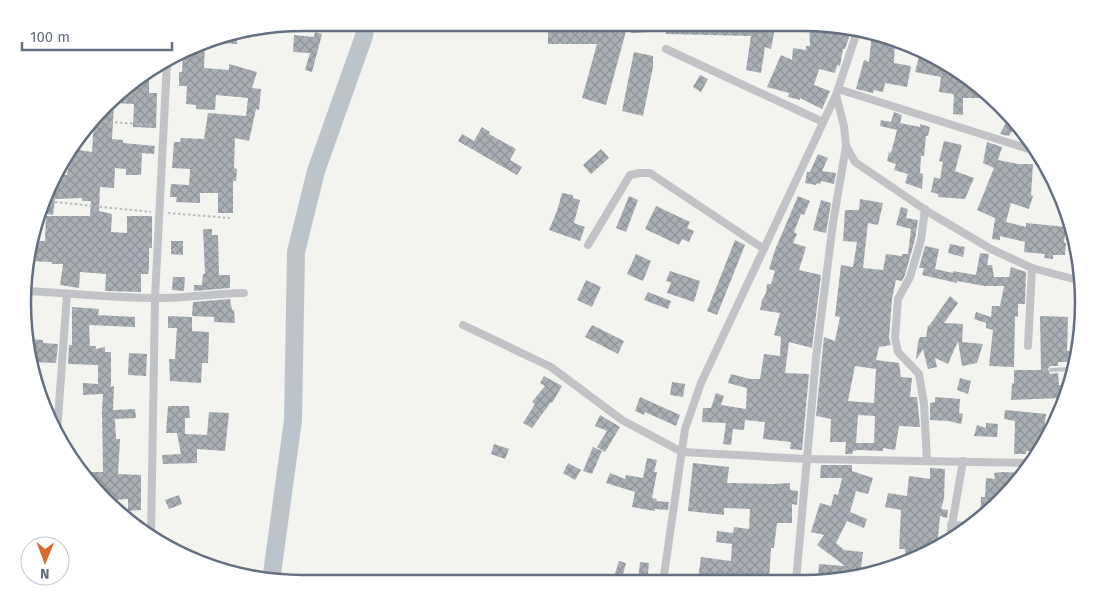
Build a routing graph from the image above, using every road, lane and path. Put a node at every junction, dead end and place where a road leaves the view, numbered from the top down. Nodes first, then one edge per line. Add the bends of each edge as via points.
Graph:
1 (856, 36) edge
2 (666, 49) dead end
3 (167, 68) edge
4 (837, 92) junction
5 (101, 121) edge
6 (823, 122) junction
7 (165, 126) junction
8 (846, 146) junction
9 (1026, 148) edge
10 (51, 203) edge
11 (925, 210) junction
12 (160, 212) junction
13 (230, 218) dead end
14 (588, 245) dead end
15 (764, 249) junction
16 (1032, 268) junction
17 (1073, 279) edge
18 (32, 291) edge
19 (244, 293) dead end
20 (67, 294) junction
21 (154, 298) junction
22 (463, 325) dead end
23 (1028, 346) dead end
24 (1066, 369) edge
25 (1052, 370) dead end
26 (58, 420) edge
27 (682, 452) junction
28 (807, 459) junction
29 (927, 461) junction
30 (963, 461) junction
31 (1023, 463) edge
32 (951, 525) junction
33 (959, 525) edge
34 (151, 528) edge
35 (950, 531) edge
36 (664, 575) edge
37 (797, 575) edge

1 - 4 street
2 - 6 street
3 - 7 street
4 - 6 street
4 - 8 street
4 - 9 street
5 - 7 path
6 - 15 street
7 - 12 street
8 - 11 street via 855,162
8 - 28 street via 831,233
10 - 12 path
11 - 16 street via 991,249
11 - 29 street via 921,240 910,277 898,300 895,338 898,352 919,374
12 - 13 path
12 - 21 street
14 - 15 street via 630,175 640,172 650,173
15 - 27 street via 701,383 685,429
16 - 17 street
16 - 23 street
18 - 20 street
19 - 21 street
20 - 21 street
20 - 26 street
21 - 34 street
22 - 27 street via 551,367 622,420
24 - 25 lane
27 - 28 street
27 - 36 street
28 - 29 street
28 - 37 street
29 - 30 street
30 - 31 street
30 - 32 street
32 - 33 street
32 - 35 street

